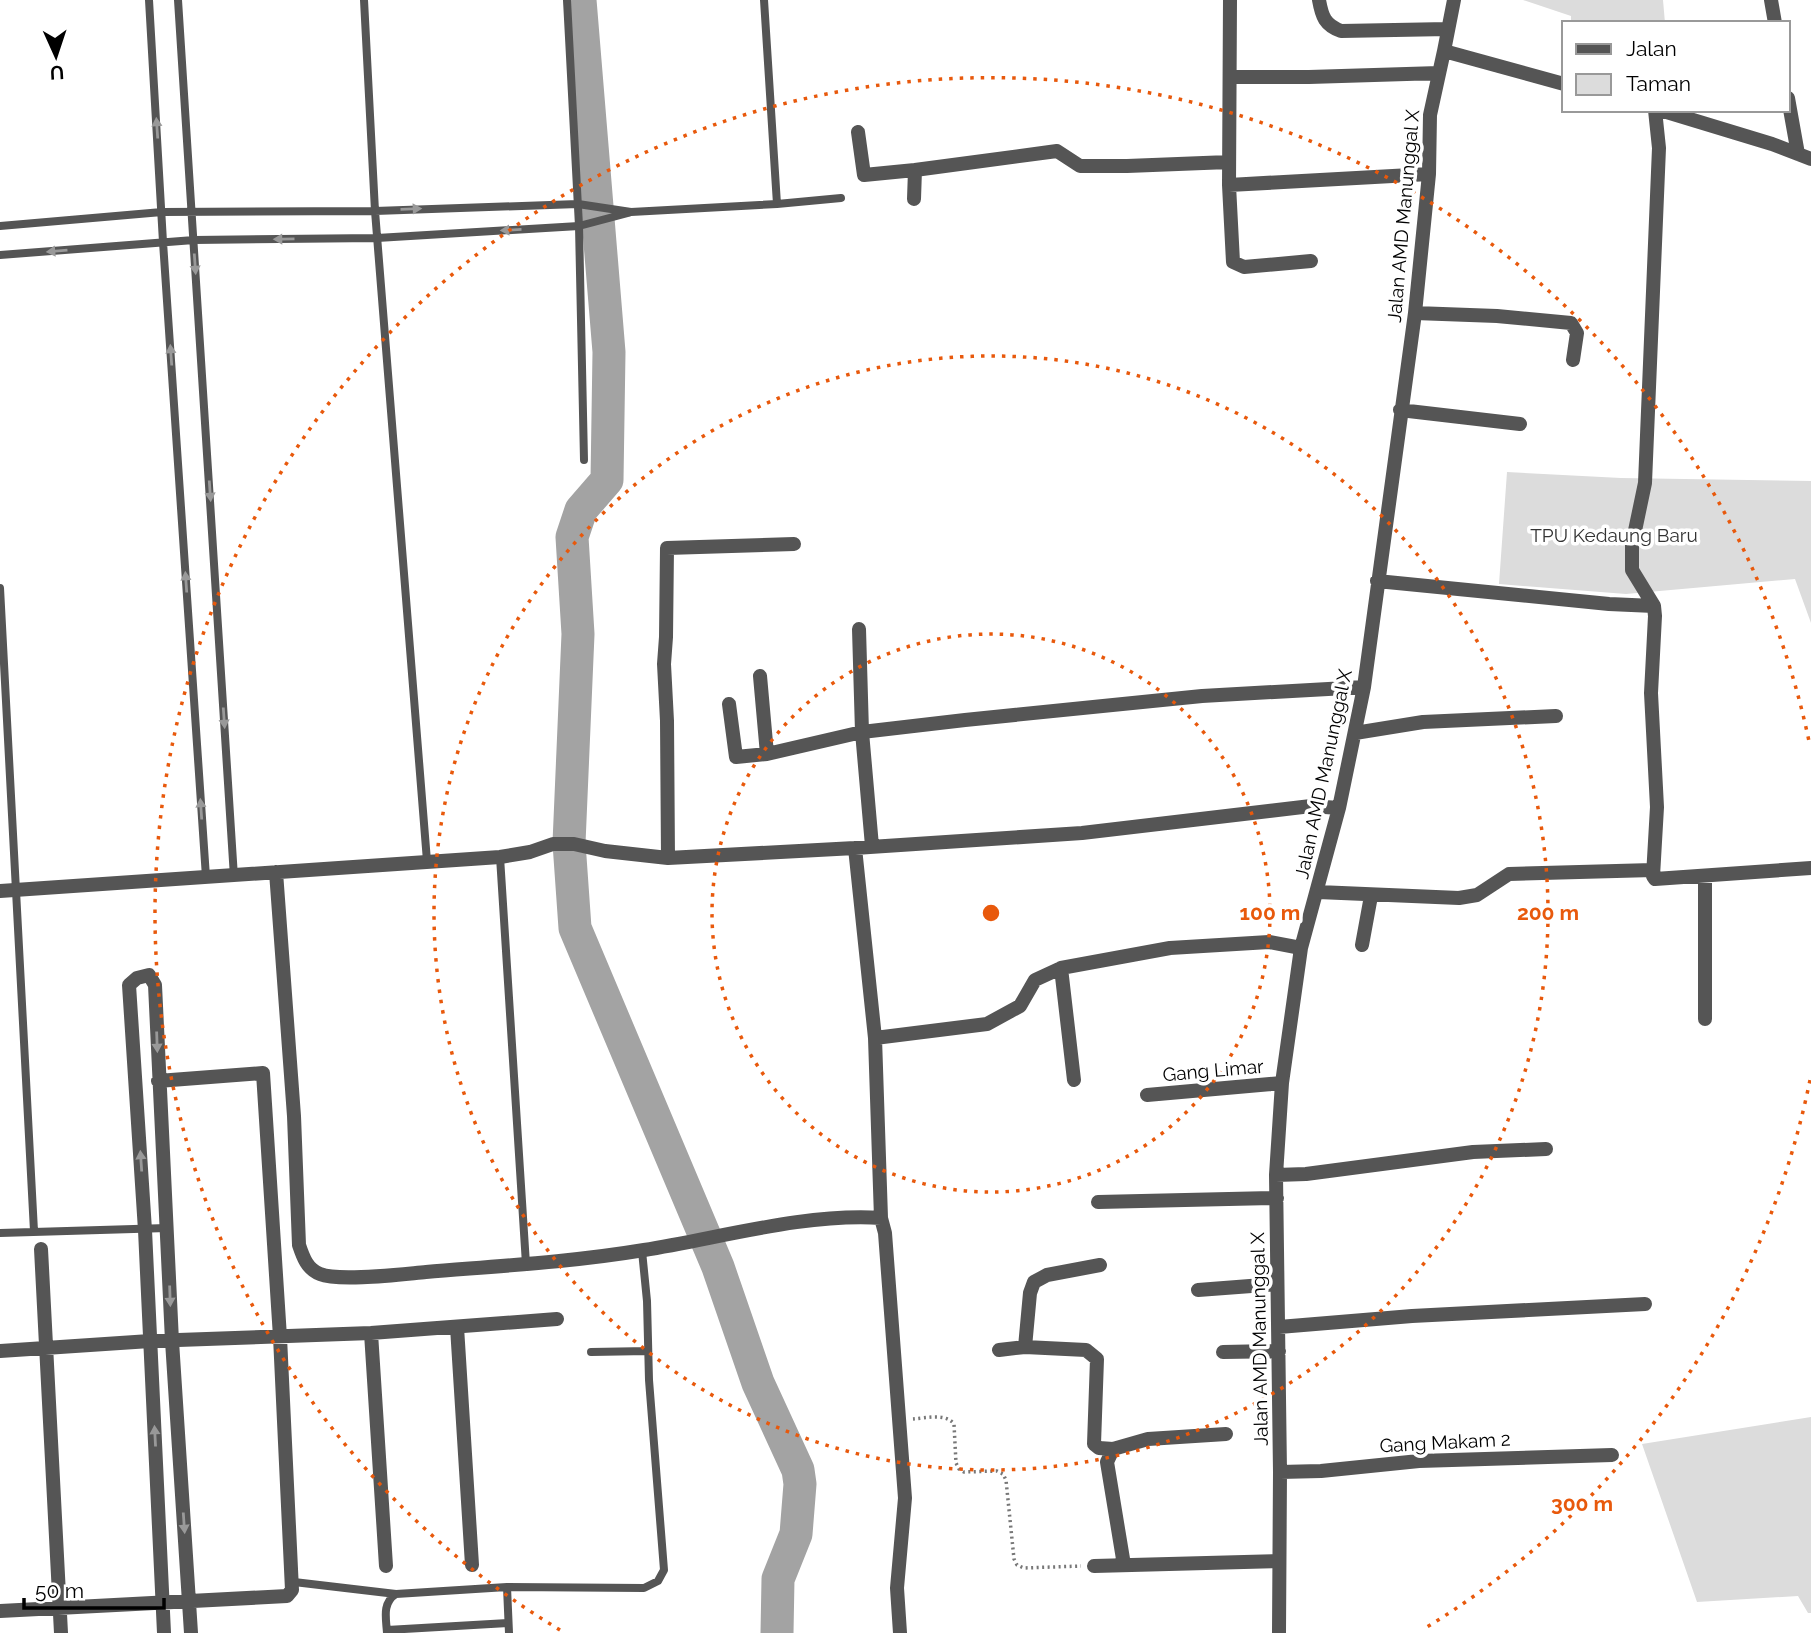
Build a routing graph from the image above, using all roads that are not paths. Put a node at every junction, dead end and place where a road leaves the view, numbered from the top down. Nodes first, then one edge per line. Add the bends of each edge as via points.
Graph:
1 (149, 0) edge
2 (178, 0) edge
3 (364, 0) edge
4 (567, 0) edge
5 (764, 0) edge
6 (1230, 0) edge
7 (1319, 0) edge
8 (1454, 0) edge
9 (1771, 0) edge
10 (1775, 21) edge
11 (1448, 29) junction
12 (1444, 51) junction
13 (1439, 73) junction
14 (1230, 77) junction
15 (1562, 83) edge
16 (1790, 105) edge
17 (1658, 112) edge
18 (1664, 112) edge
19 (858, 132) dead end
20 (1805, 156) edge
21 (1228, 162) junction
22 (915, 170) junction
23 (1429, 174) junction
24 (1230, 186) junction
25 (841, 198) dead end
26 (914, 199) dead end
27 (578, 204) junction
28 (777, 204) junction
29 (375, 211) junction
30 (162, 212) junction
31 (190, 212) junction
32 (631, 212) junction
33 (0, 226) edge
34 (579, 226) junction
35 (377, 238) junction
36 (194, 240) junction
37 (163, 242) junction
38 (0, 256) edge
39 (1311, 261) dead end
40 (1415, 313) junction
41 (1573, 360) dead end
42 (1400, 410) junction
43 (1520, 424) dead end
44 (584, 460) dead end
45 (794, 544) dead end
46 (1377, 581) junction
47 (0, 588) edge
48 (1654, 606) junction
49 (859, 629) dead end
50 (760, 676) dead end
51 (1364, 687) junction
52 (729, 704) dead end
53 (1556, 716) dead end
54 (862, 732) junction
55 (1355, 733) junction
56 (767, 754) junction
57 (1339, 808) junction
58 (872, 846) junction
59 (855, 848) junction
60 (500, 857) junction
61 (668, 858) junction
62 (428, 861) junction
63 (1811, 868) edge
64 (1653, 870) junction
65 (276, 872) junction
66 (206, 877) junction
67 (234, 877) junction
68 (1705, 877) junction
69 (7, 890) edge
70 (1318, 892) junction
71 (1371, 896) junction
72 (1362, 945) dead end
73 (1301, 948) junction
74 (1061, 968) junction
75 (1705, 1019) dead end
76 (875, 1038) junction
77 (1074, 1080) dead end
78 (158, 1081) junction
79 (1282, 1083) junction
80 (1147, 1095) dead end
81 (1546, 1149) dead end
82 (1276, 1175) junction
83 (1277, 1198) junction
84 (1098, 1202) dead end
85 (881, 1218) junction
86 (167, 1228) junction
87 (145, 1230) junction
88 (34, 1231) junction
89 (0, 1233) edge
90 (41, 1249) dead end
91 (642, 1251) junction
92 (526, 1264) junction
93 (1100, 1265) dead end
94 (1278, 1284) junction
95 (1198, 1290) dead end
96 (1645, 1304) dead end
97 (557, 1319) dead end
98 (457, 1327) junction
99 (1279, 1327) junction
100 (371, 1333) junction
101 (280, 1337) junction
102 (150, 1341) junction
103 (172, 1341) junction
104 (45, 1347) junction
105 (1025, 1347) junction
106 (999, 1350) dead end
107 (0, 1351) edge
108 (648, 1351) junction
109 (591, 1352) dead end
110 (1223, 1352) dead end
111 (1279, 1352) junction
112 (1226, 1434) dead end
113 (1113, 1449) junction
114 (1612, 1455) dead end
115 (1280, 1472) junction
116 (1278, 1561) junction
117 (472, 1565) dead end
118 (1124, 1565) junction
119 (386, 1566) dead end
120 (1094, 1566) road end
121 (294, 1582) junction
122 (507, 1587) junction
123 (396, 1594) junction
124 (189, 1601) junction
125 (163, 1602) junction
126 (59, 1607) junction
127 (0, 1611) edge
128 (508, 1623) junction
129 (387, 1632) edge
130 (61, 1633) edge
131 (164, 1633) edge
132 (191, 1633) edge
133 (509, 1633) edge
134 (900, 1633) edge
135 (1279, 1633) edge

30 -> 1 lane
2 - 31 lane
3 - 29 lane
4 - 27 lane
5 - 28 lane
6 - 14 street
7 - 11 street via 1328,26 1342,31
8 - 11 street, Jalan AMD Manunggal X
9 - 10 street
11 - 12 street, Jalan AMD Manunggal X
12 - 13 street, Jalan AMD Manunggal X
12 - 15 street
13 - 14 street
13 - 23 street, Jalan AMD Manunggal X via 1430,116
14 - 21 street
16 - 20 street
17 - 48 street via 1645,483 1632,545 1633,570
18 - 20 street
19 - 22 street via 864,175
21 - 22 street via 1080,166 1057,151
21 - 24 street
22 - 26 street
23 - 24 street
23 - 40 street, Jalan AMD Manunggal X
24 - 39 street via 1233,262 1237,266
25 - 28 lane
29 -> 27 lane
27 - 32 lane
27 - 34 lane
28 - 32 lane
29 - 31 lane
29 - 35 lane
30 - 31 lane
30 - 33 lane
30 - 37 lane
31 - 36 lane
32 - 34 lane
34 -> 35 lane
34 - 44 lane
35 -> 36 lane
35 - 62 lane
36 - 37 lane
36 -> 67 lane
37 -> 38 lane
66 -> 37 lane
40 - 41 street via 1571,323 1577,333
40 - 42 street, Jalan AMD Manunggal X
42 - 43 street
42 - 46 street, Jalan AMD Manunggal X
45 - 61 street via 667,548
46 - 48 street
46 - 51 street, Jalan AMD Manunggal X
47 - 69 lane
48 - 64 street via 1651,693 1657,807
49 - 54 street
50 - 56 street
51 - 54 street via 1202,696
51 - 55 street, Jalan AMD Manunggal X
52 - 56 street via 736,757
53 - 55 street via 1423,722
54 - 56 street
54 - 58 street
55 - 57 street, Jalan AMD Manunggal X
57 - 58 street via 1311,806 1082,833
57 - 70 street, Jalan AMD Manunggal X
58 - 59 street
59 - 61 street
59 - 76 street
60 - 61 street via 552,844 575,844
60 - 62 street
60 - 92 lane
62 - 65 street
63 - 68 street
64 - 68 street via 1656,878
64 - 71 street via 1510,874 1477,895 1459,898
65 - 67 street
65 - 92 street via 299,1245 305,1262 318,1274 335,1277
66 - 67 street
66 - 69 street
68 - 75 street
69 - 88 lane
70 - 71 street
70 - 73 street, Jalan AMD Manunggal X
71 - 72 street
73 - 74 street via 1269,942 1170,948
73 - 79 street, Jalan AMD Manunggal X
74 - 76 street via 1035,980 1020,1006 987,1024
74 - 77 street
76 - 85 street
78 - 86 street
87 -> 78 street via 129,985 149,975 155,985
78 - 101 street via 263,1073
79 - 80 street, Gang Limar
79 - 82 street, Jalan AMD Manunggal X
81 - 82 street via 1473,1152
82 - 83 street, Jalan AMD Manunggal X
83 - 84 street
83 - 94 street, Jalan AMD Manunggal X
85 - 91 street via 808,1222
85 - 134 street via 886,1233 905,1498 897,1588
86 - 87 lane
86 -> 103 street
87 - 88 lane
87 - 102 street
88 - 89 lane
90 - 104 street
91 - 92 street
91 - 108 lane
93 - 105 street via 1047,1275 1034,1282
94 - 95 street
94 - 99 street, Jalan AMD Manunggal X
96 - 99 street via 1412,1315
97 - 98 street
98 - 100 street
98 - 117 street
99 - 111 street, Jalan AMD Manunggal X
100 - 101 street
100 - 119 street
101 - 103 street
101 - 121 street
102 - 103 street
102 - 104 street
125 -> 102 street
103 -> 124 street
104 - 107 street
104 - 126 street
105 - 106 street
105 - 113 street via 1086,1350 1097,1359 1094,1444
108 - 109 lane
108 - 122 lane via 664,1570 658,1581 644,1588
110 - 111 street
111 - 115 street, Jalan AMD Manunggal X
112 - 113 street via 1148,1439
113 - 118 street via 1107,1462
114 - 115 street, Gang Makam 2 via 1419,1461
115 - 116 street, Jalan AMD Manunggal X
116 - 118 street
116 - 135 street, Jalan AMD Manunggal X
118 - 120 street
121 - 123 lane
121 - 124 street via 288,1596
122 - 123 lane
122 - 128 lane
123 - 129 lane via 385,1609
124 - 125 street
124 - 132 street
125 - 126 street
125 - 131 street
126 - 127 street
126 - 130 street
128 - 129 lane
128 - 133 lane

